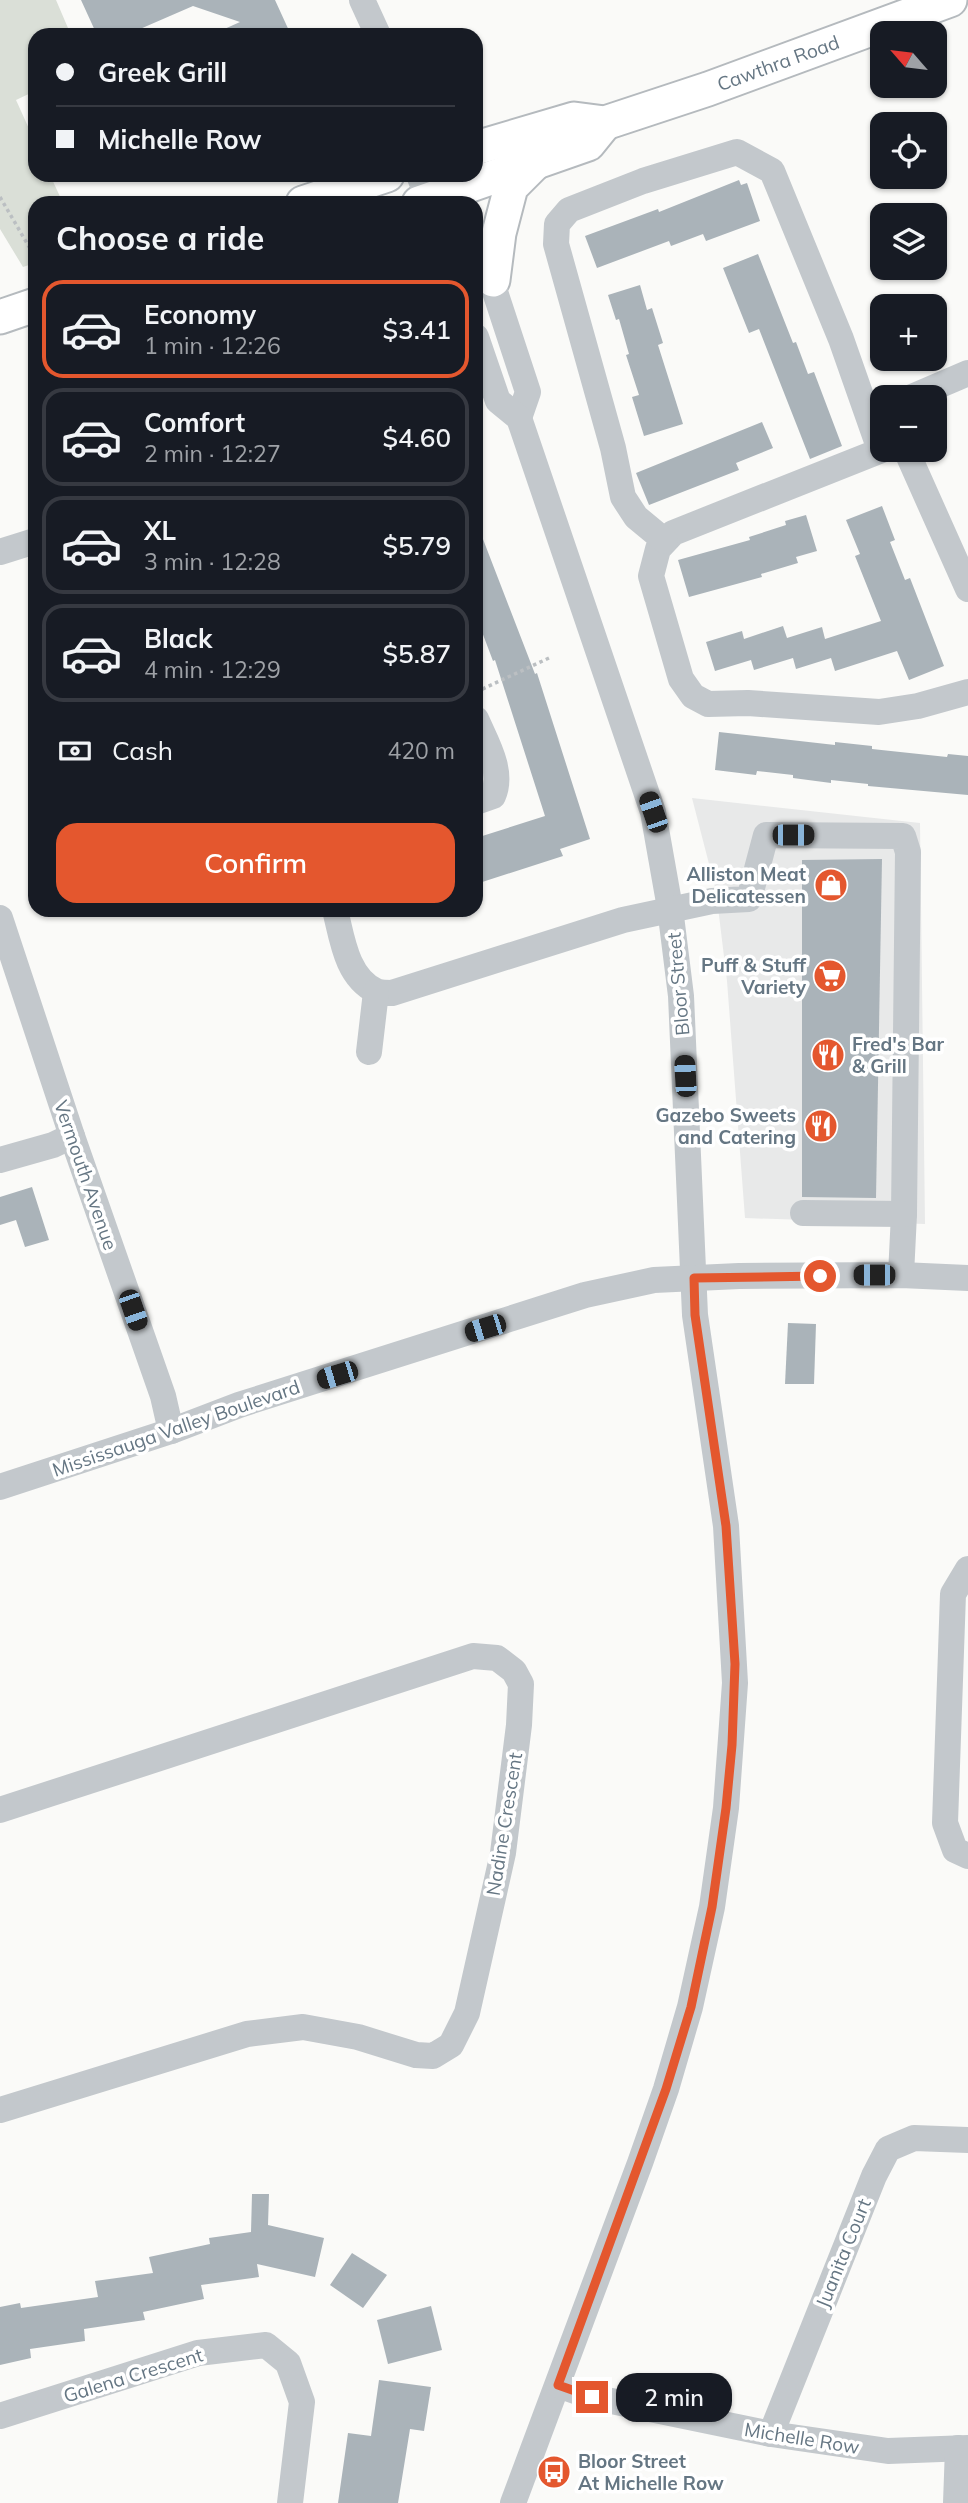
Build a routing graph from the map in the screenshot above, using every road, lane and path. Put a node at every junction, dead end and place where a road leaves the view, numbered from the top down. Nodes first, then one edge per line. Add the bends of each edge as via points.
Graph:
1 (362, 0) edge
2 (950, 0) edge
3 (375, 28) edge
4 (605, 123) junction
5 (483, 146) edge
6 (534, 164) junction
7 (483, 181) edge
8 (360, 182) edge
9 (481, 182) edge
10 (460, 189) edge
11 (325, 191) edge
12 (424, 195) edge
13 (0, 197) edge
14 (28, 245) edge
15 (483, 255) edge
16 (492, 281) junction
17 (28, 307) edge
18 (0, 317) edge
19 (483, 357) edge
20 (968, 373) edge
21 (940, 385) edge
22 (519, 418) junction
23 (870, 419) edge
24 (870, 454) edge
25 (911, 462) edge
26 (665, 541) junction
27 (28, 543) edge
28 (0, 552) edge
29 (968, 589) edge
30 (549, 658) dead end
31 (483, 689) edge
32 (968, 692) edge
33 (483, 736) edge
34 (483, 800) edge
35 (670, 908) junction
36 (337, 917) edge
37 (0, 918) edge
38 (376, 992) junction
39 (369, 1052) dead end
40 (72, 1136) junction
41 (0, 1160) edge
42 (803, 1213) dead end
43 (904, 1214) junction
44 (901, 1275) junction
45 (694, 1278) junction
46 (968, 1278) edge
47 (171, 1431) junction
48 (0, 1487) edge
49 (968, 1569) edge
50 (0, 1810) edge
51 (968, 1856) edge
52 (0, 2110) edge
53 (968, 2140) edge
54 (558, 2385) junction
55 (0, 2416) edge
56 (771, 2434) junction
57 (963, 2448) edge
58 (290, 2503) edge
59 (513, 2503) edge
60 (956, 2503) edge

1 - 3 street
2 - 4 main road, Cawthra Road
4 - 5 main road, Cawthra Road via 574,119
4 - 6 main road, Cawthra Road via 588,144
6 - 7 main road, Cawthra Road
6 - 16 main road via 511,187
8 - 11 main road
9 - 10 main road, Cawthra Road
10 - 12 main road, Cawthra Road
13 - 14 path
15 - 16 street
16 - 22 street via 528,392
17 - 18 main road
19 - 22 street, Bloor Street via 498,401
20 - 21 street
22 - 35 street, Bloor Street via 653,812
23 - 26 street via 772,171 737,152 569,210 557,224 556,244 623,497 636,517
24 - 26 street via 673,533
25 - 29 street
26 - 32 street via 658,549 651,576 681,679 693,696 708,704 879,712
27 - 28 street
30 - 31 path
33 - 34 street via 498,786 493,796
35 - 38 street via 407,989
35 - 43 street via 749,900 766,835 903,836 908,852
35 - 45 street, Bloor Street via 681,996
36 - 38 street via 348,959 358,977
37 - 40 street, Vermouth Avenue
38 - 39 street
40 - 41 street
40 - 47 street, Vermouth Avenue via 163,1396
42 - 43 street
43 - 44 street
44 - 45 street, Mississauga Valley Boulevard
44 - 46 street, Mississauga Valley Boulevard
45 - 47 street, Mississauga Valley Boulevard via 654,1280 585,1295
45 - 54 street, Bloor Street via 695,1315 726,1526 733,1623 735,1683 726,1808 691,2007 666,2089
47 - 48 street, Mississauga Valley Boulevard
49 - 51 street via 953,1594 945,1823 955,1850
50 - 52 street, Nadine Crescent via 473,1656 497,1658 514,1671 521,1684 503,1853 467,2013 452,2045 433,2056 303,2028 247,2034
53 - 56 street, Juanita Court via 914,2138 888,2149
54 - 56 street, Michelle Row via 592,2397
54 - 59 street, Bloor Street
55 - 58 street, Galena Crescent via 198,2353 266,2345 288,2362 302,2402
56 - 57 street, Michelle Row via 888,2451
57 - 60 street

